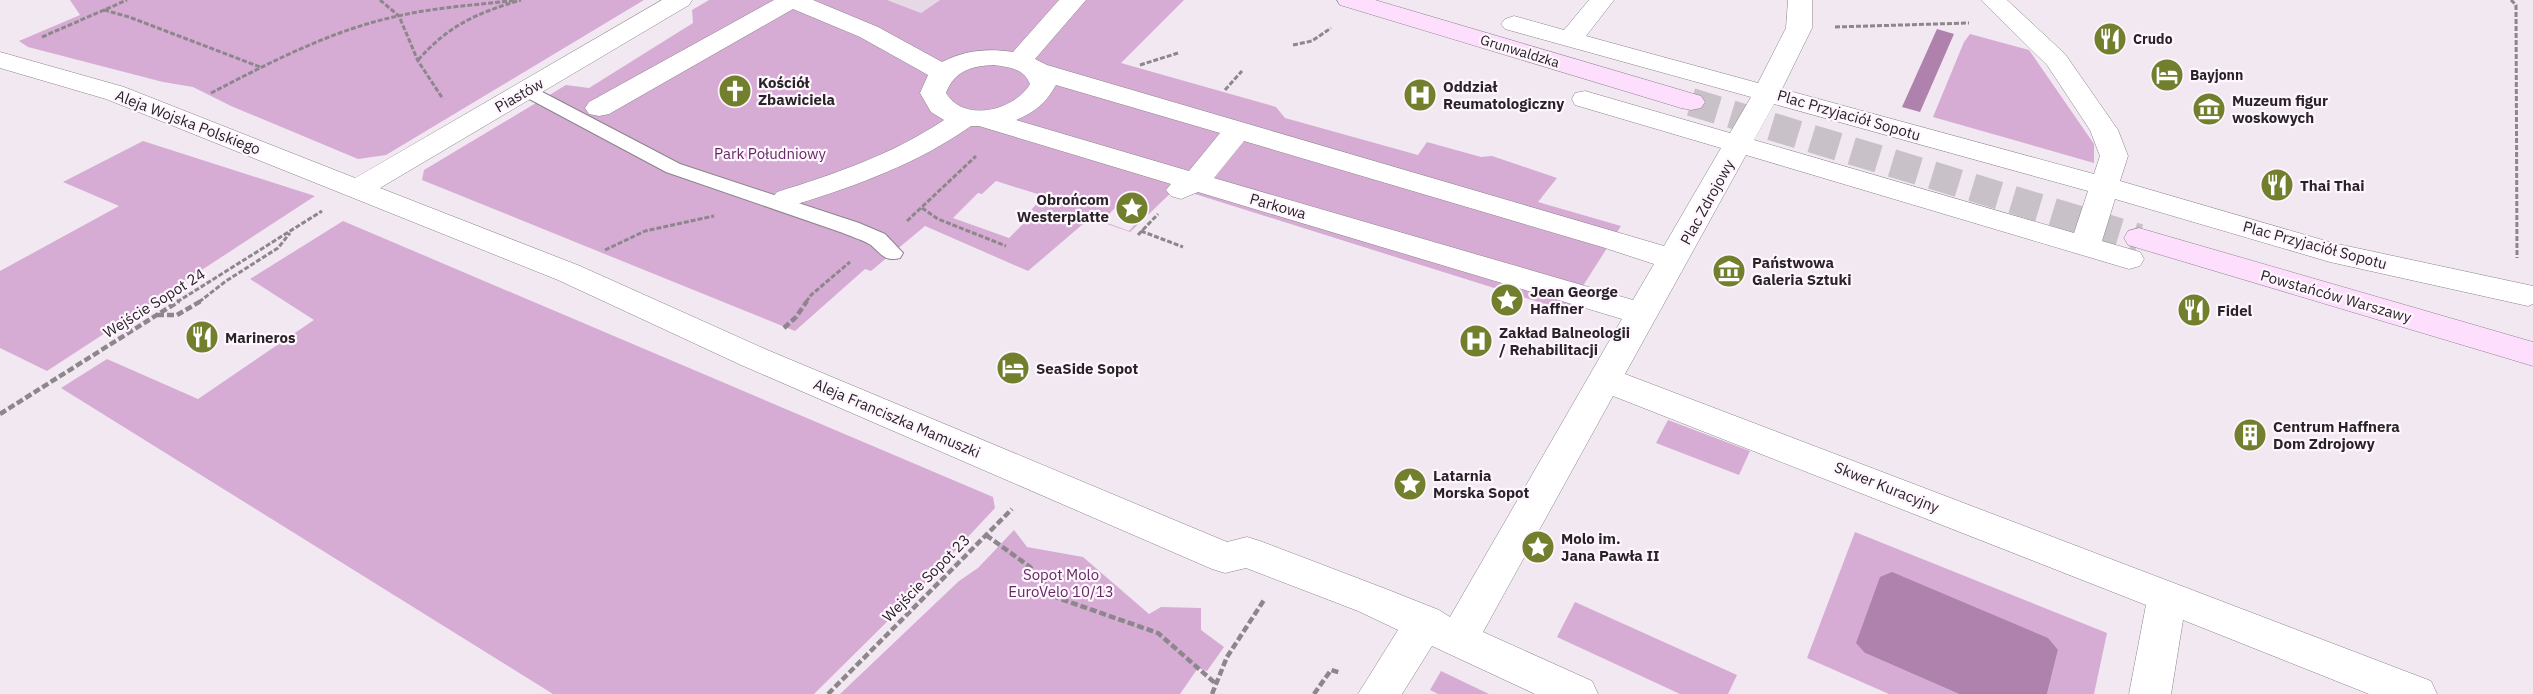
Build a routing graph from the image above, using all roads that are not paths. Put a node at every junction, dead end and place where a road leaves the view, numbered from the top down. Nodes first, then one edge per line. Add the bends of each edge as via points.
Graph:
1 (680, 0) edge
2 (792, 0) edge
3 (1074, 0) edge
4 (1349, 0) edge
5 (1602, 0) edge
6 (1800, 0) edge
7 (1993, 0) edge
8 (1514, 24) dead end
9 (1570, 39) junction
10 (0, 60) edge
11 (1029, 66) junction
12 (944, 73) junction
13 (1767, 93) junction
14 (518, 95) junction
15 (1585, 99) dead end
16 (1691, 102) tunnel mouth
17 (599, 108) dead end
18 (973, 118) junction
19 (1008, 127) junction
20 (1238, 130) junction
21 (1740, 143) junction
22 (985, 147) dead end
23 (1188, 186) junction
24 (2104, 186) junction
25 (364, 192) junction
26 (779, 200) junction
27 (2085, 246) junction
28 (892, 253) dead end
29 (1674, 260) junction
30 (2522, 294) road end
31 (1638, 323) junction
32 (2533, 354) edge
33 (1605, 380) junction
34 (2167, 598) junction
35 (1442, 630) junction
36 (1379, 694) edge
37 (1576, 694) edge
38 (2150, 694) edge
39 (2415, 694) edge

1 - 14 street, Piastów
2 - 12 street via 869,32
2 - 17 street
3 - 11 street via 1065,7
4 - 16 street, Grunwaldzka
5 - 9 street
6 - 13 street, Plac Przyjaciół Sopotu via 1799,28
7 - 24 street via 2055,60 2104,130 2114,156
8 - 9 street, Plac Przyjaciół Sopotu
9 - 13 street, Plac Przyjaciół Sopotu
10 - 25 street, Aleja Wojska Polskiego via 115,93
11 - 12 street via 998,57 974,59
11 - 18 street via 1043,84 1036,98 1006,115
11 - 20 street
12 - 18 street, Parkowa via 934,86 934,99 946,111
13 - 21 street, Plac Przyjaciół Sopotu
13 - 24 street, Plac Przyjaciół Sopotu
14 - 25 street, Piastów
14 - 26 lane via 673,168
15 - 21 street
18 - 19 street, Parkowa
18 - 26 street via 895,159
19 - 22 street
19 - 23 street, Parkowa
20 - 23 street
20 - 29 street, Plac Zdrojowy
21 - 27 street
21 - 29 street, Plac Zdrojowy
23 - 31 street, Parkowa via 1578,294
24 - 27 street
24 - 30 street, Plac Przyjaciół Sopotu via 2330,252
25 - 35 street, Aleja Franciszka Mamuszki via 569,273 764,361 1225,558 1247,552
26 - 28 lane via 877,239
27 - 32 street, Powstańców Warszawy via 2134,249
29 - 31 street, Plac Zdrojowy
31 - 33 street
33 - 34 street, Skwer Kuracyjny via 1794,449
33 - 35 street
34 - 38 street
34 - 39 street, Skwer Kuracyjny
35 - 36 street
35 - 37 street

